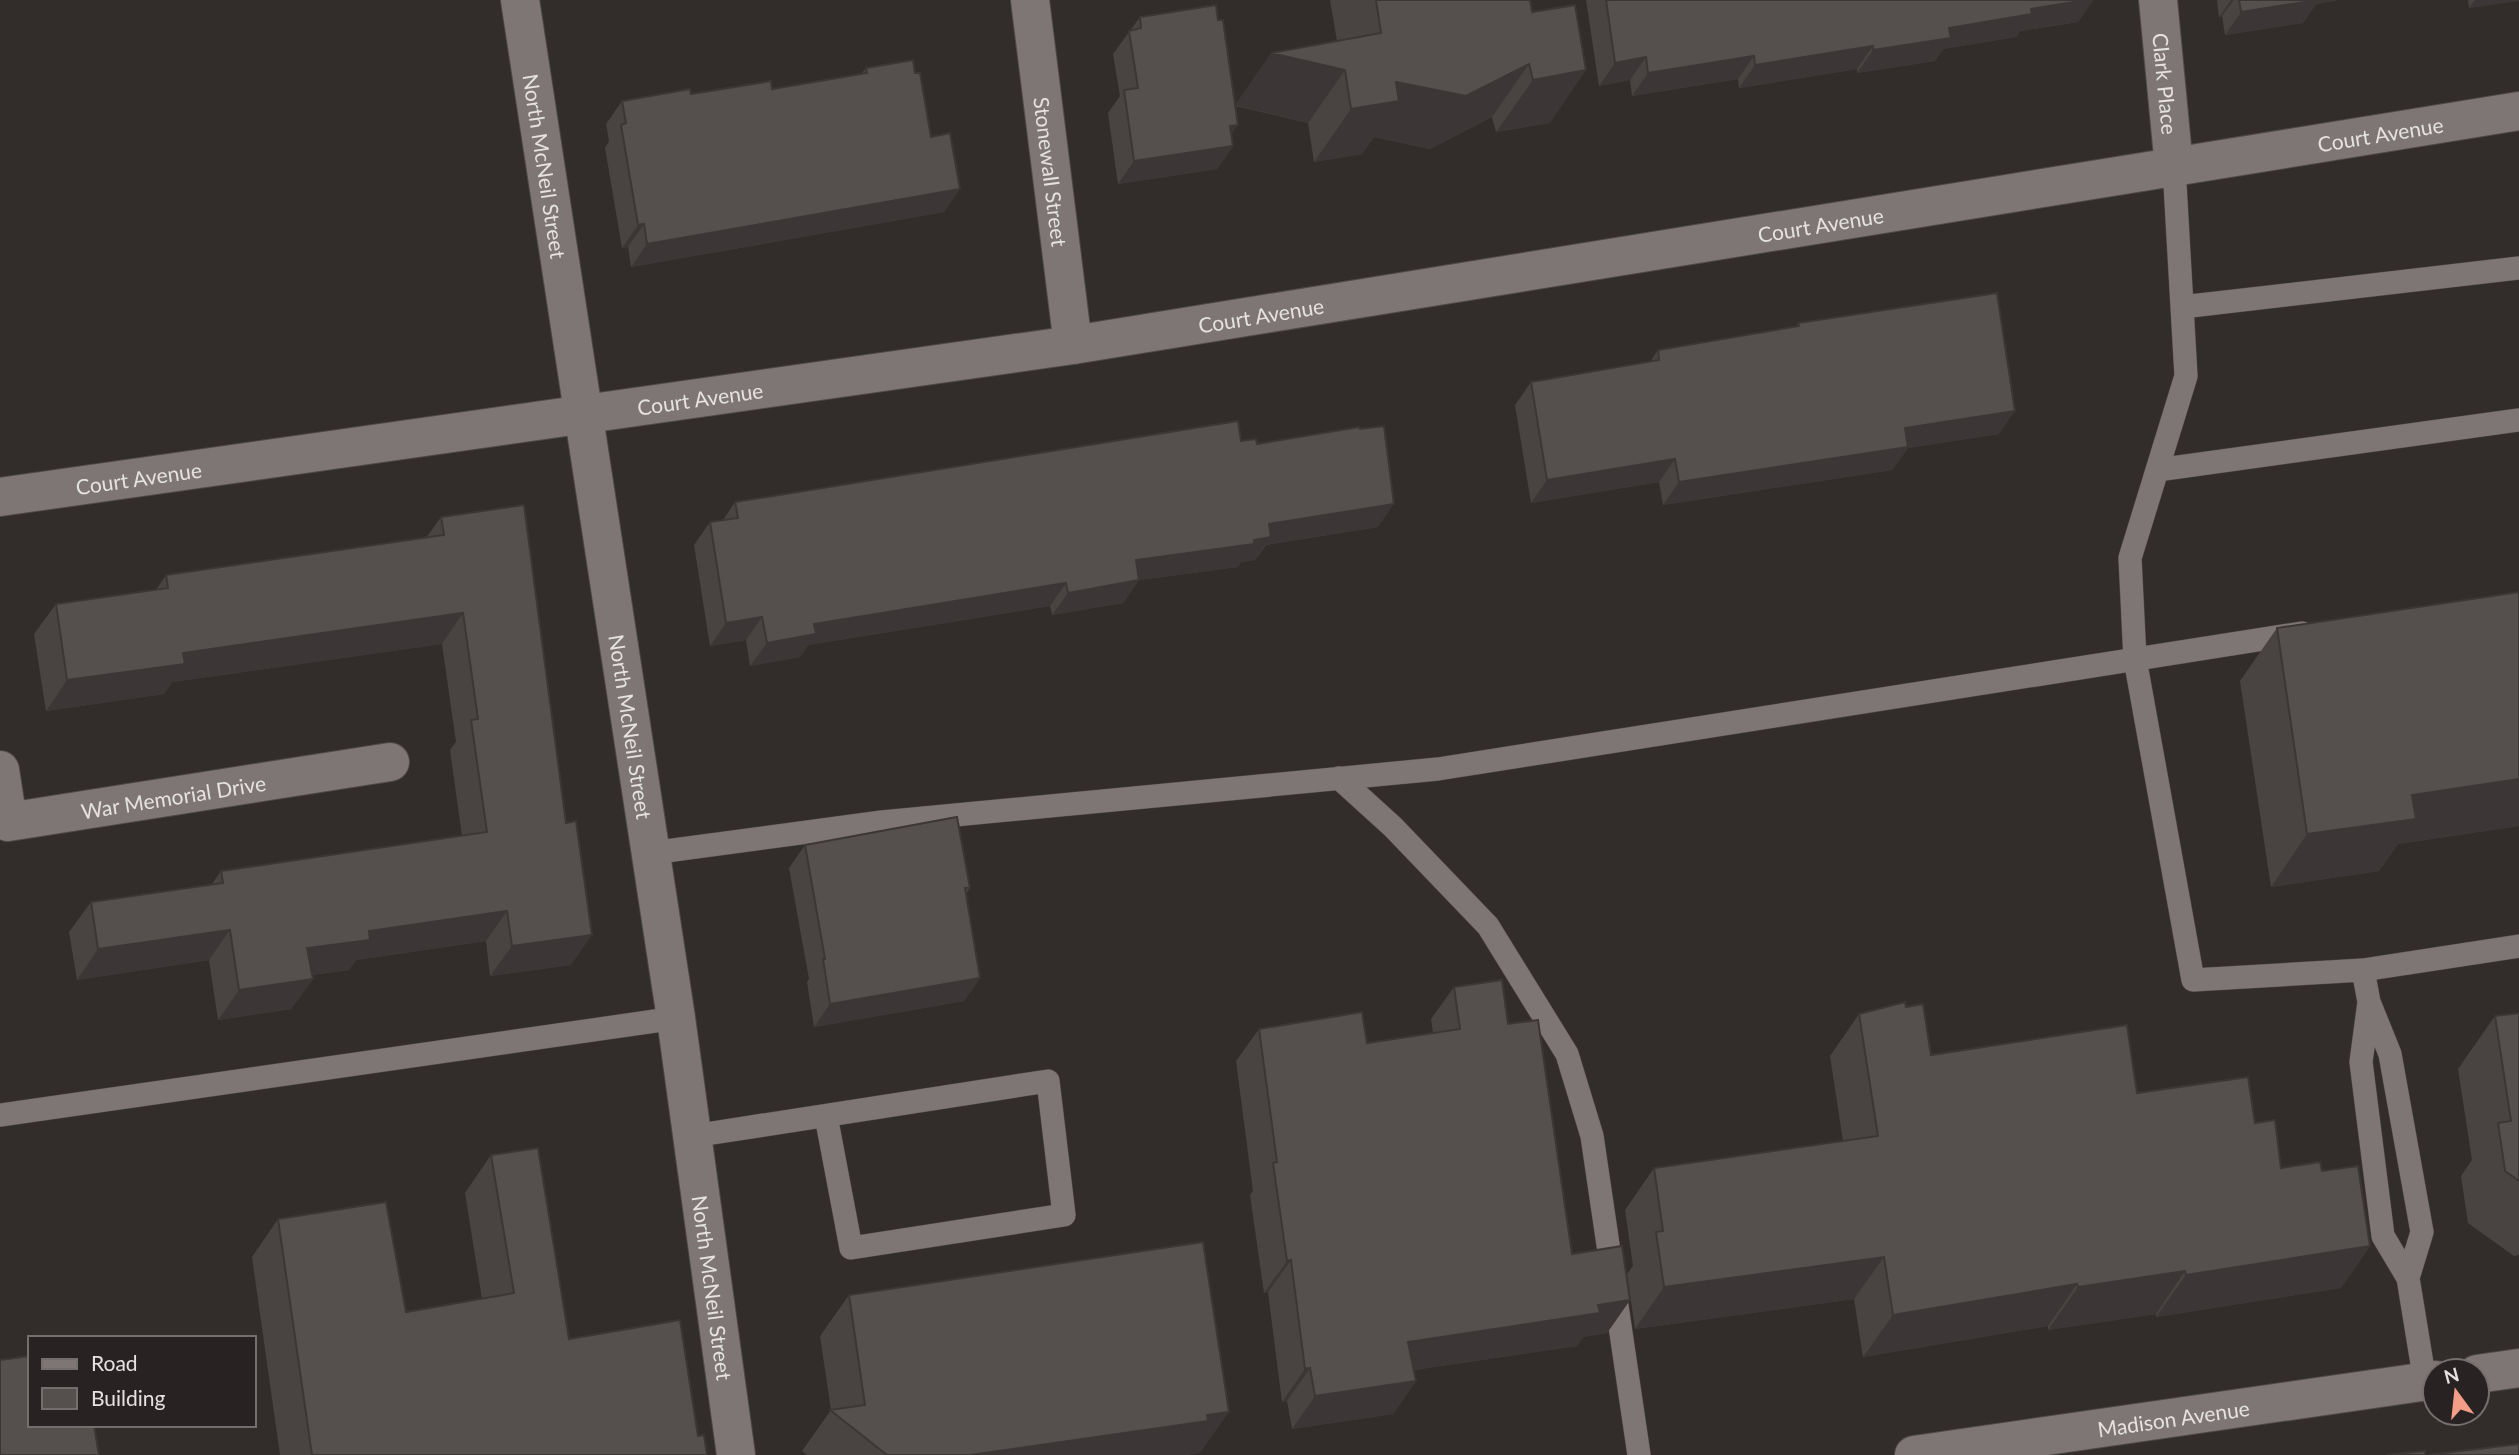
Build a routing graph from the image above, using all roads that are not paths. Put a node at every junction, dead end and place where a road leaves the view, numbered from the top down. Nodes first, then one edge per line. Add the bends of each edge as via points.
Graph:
1 (520, 0) edge
2 (1030, 0) edge
3 (2158, 0) edge
4 (2519, 111) edge
5 (2174, 167) junction
6 (2519, 268) edge
7 (2182, 307) junction
8 (1073, 345) junction
9 (584, 414) junction
10 (2519, 420) edge
11 (2157, 470) junction
12 (0, 497) edge
13 (2327, 629) edge
14 (2135, 659) junction
15 (390, 762) dead end
16 (0, 769) edge
17 (1339, 778) junction
18 (651, 853) junction
19 (2519, 946) edge
20 (2362, 970) junction
21 (2369, 1002) junction
22 (676, 1018) junction
23 (0, 1115) edge
24 (826, 1116) junction
25 (693, 1136) junction
26 (2408, 1278) junction
27 (2425, 1357) edge
28 (2519, 1368) edge
29 (2491, 1372) edge
30 (2421, 1382) edge
31 (1926, 1454) edge
32 (736, 1455) edge
33 (1639, 1455) edge

1 - 9 street, North McNeil Street
2 - 8 street, Stonewall Street
3 - 5 street, Clark Place
4 - 5 street, Court Avenue
5 - 7 lane
5 - 8 street, Court Avenue
6 - 7 lane
7 - 11 lane via 2186,376
8 - 9 street, Court Avenue
9 - 12 street, Court Avenue
9 - 18 street, North McNeil Street
10 - 11 lane
11 - 14 lane via 2130,558
13 - 14 lane
14 - 17 lane via 1438,768
14 - 20 lane via 2193,980
15 - 16 street, War Memorial Drive via 8,822
17 - 18 lane via 881,822
17 - 33 lane via 1488,926 1567,1054 1592,1136
18 - 22 street, North McNeil Street
19 - 20 lane
20 - 21 lane
21 - 26 lane via 2361,1062 2383,1236
21 - 26 lane via 2390,1054 2422,1232
22 - 23 lane
22 - 25 street, North McNeil Street
24 - 24 lane via 1048,1081 1064,1215 851,1248
24 - 25 lane
25 - 32 street, North McNeil Street
26 - 27 lane
28 - 29 street
30 - 31 street, Madison Avenue

